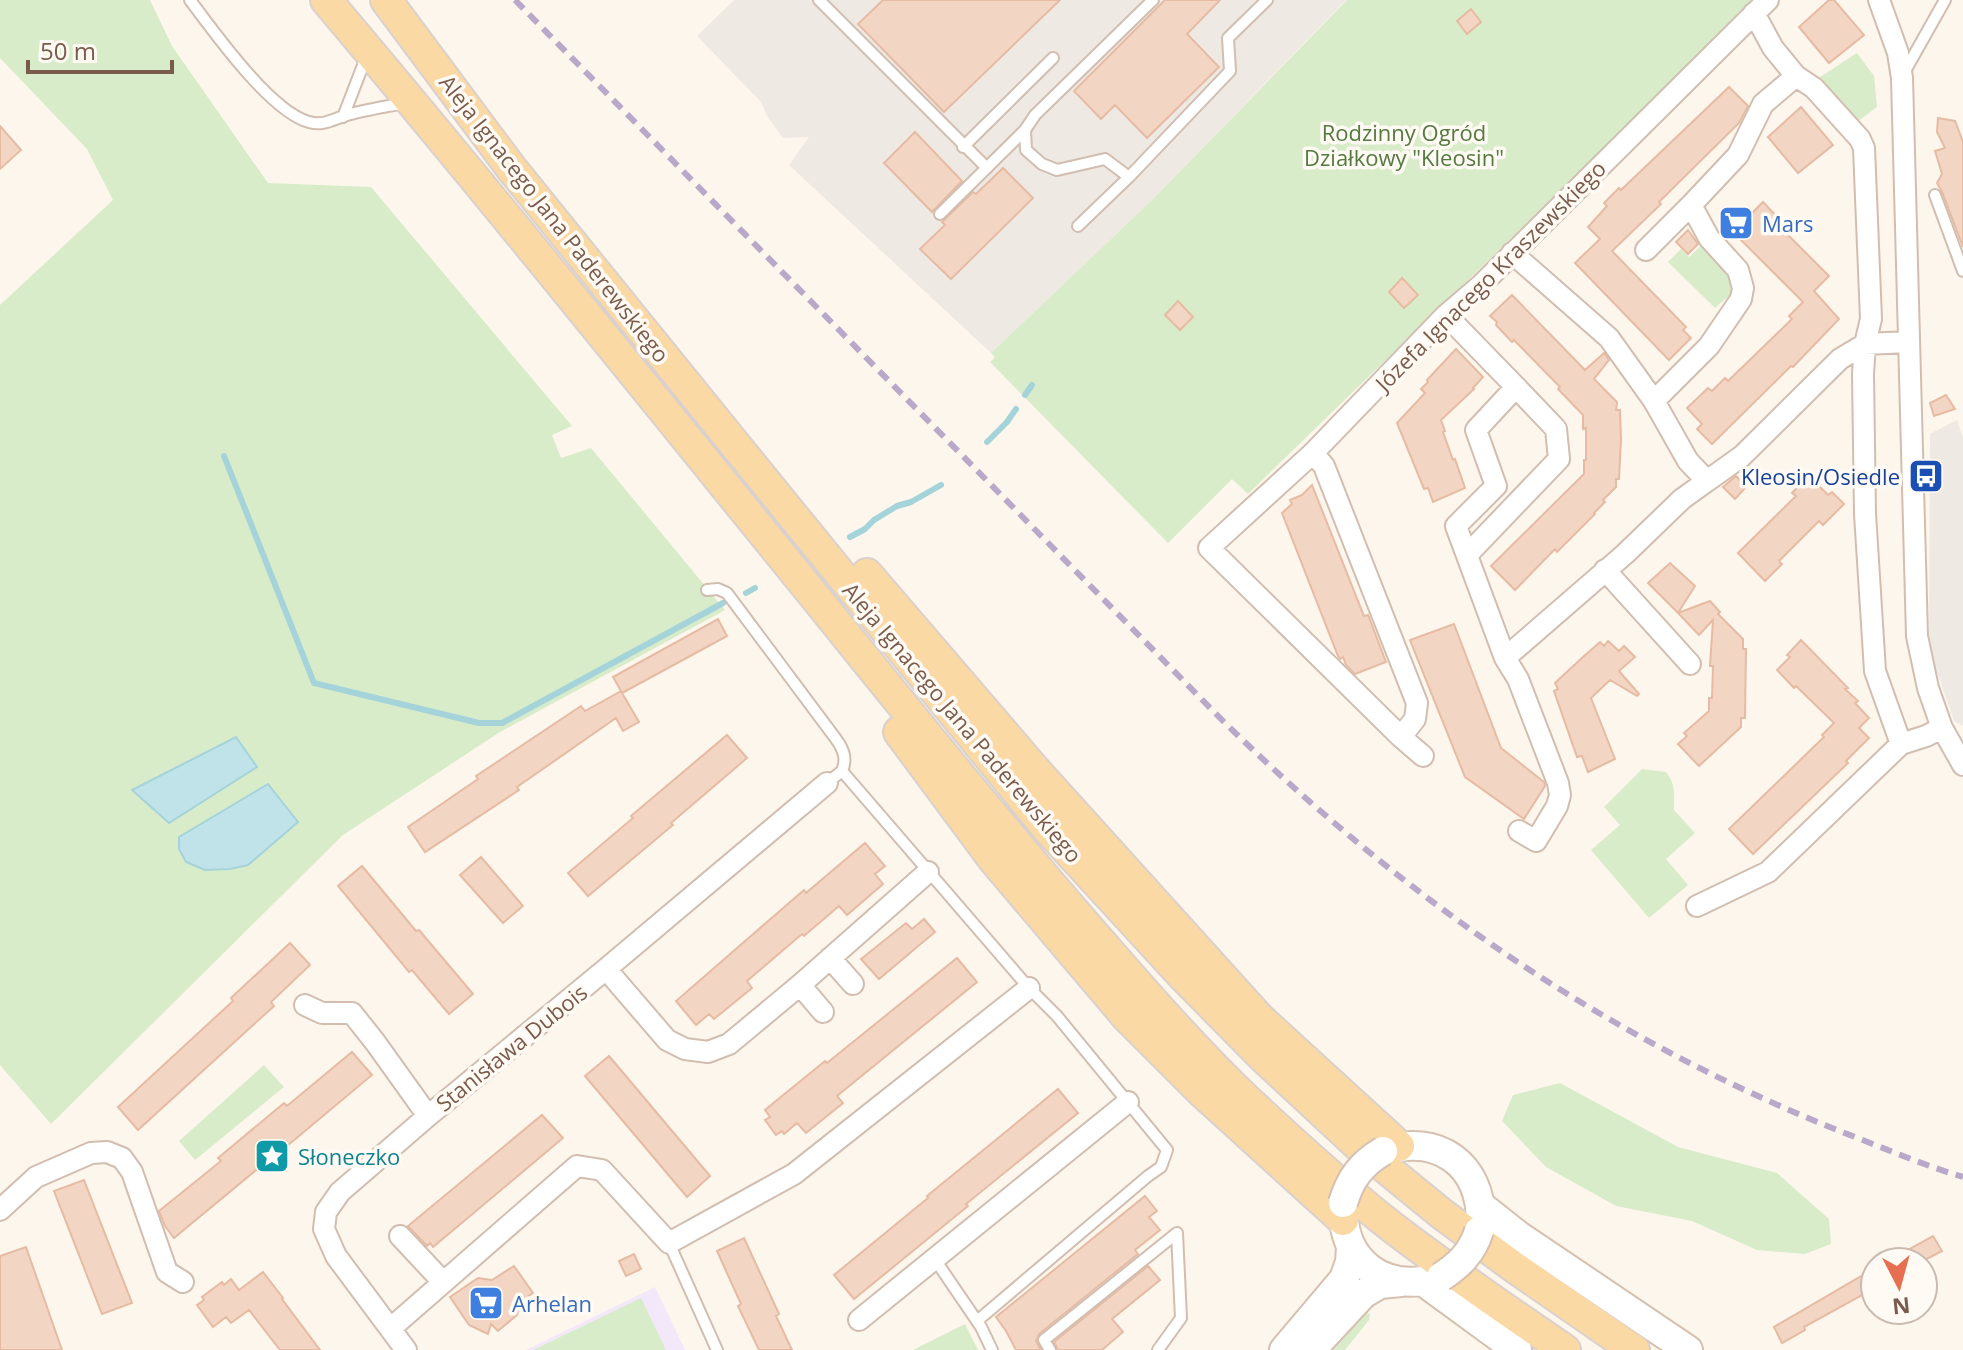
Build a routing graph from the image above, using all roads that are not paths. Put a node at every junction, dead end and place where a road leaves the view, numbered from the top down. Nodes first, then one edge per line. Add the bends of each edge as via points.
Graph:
1 (190, 0) edge
2 (326, 0) edge
3 (386, 0) edge
4 (819, 0) edge
5 (1153, 0) edge
6 (1267, 0) edge
7 (1879, 0) edge
8 (1945, 0) edge
9 (1761, 6) edge
10 (368, 50) junction
11 (1053, 58) dead end
12 (1796, 76) junction
13 (1902, 78) junction
14 (410, 102) junction
15 (343, 117) junction
16 (1025, 130) junction
17 (963, 147) junction
18 (987, 168) junction
19 (1129, 177) junction
20 (1935, 195) dead end
21 (1691, 205) junction
22 (940, 214) dead end
23 (1078, 226) dead end
24 (1646, 250) dead end
25 (1512, 253) junction
26 (1963, 271) edge
27 (1446, 315) junction
28 (1909, 342) junction
29 (1865, 344) junction
30 (1516, 387) junction
31 (1654, 401) junction
32 (741, 452) junction
33 (1313, 453) junction
34 (1707, 481) junction
35 (743, 508) junction
36 (1467, 555) junction
37 (1605, 570) junction
38 (707, 590) dead end
39 (1505, 658) junction
40 (1690, 664) dead end
41 (1942, 728) junction
42 (1401, 737) junction
43 (1901, 744) junction
44 (1423, 756) dead end
45 (1963, 765) edge
46 (834, 777) junction
47 (1519, 831) dead end
48 (928, 872) junction
49 (1697, 906) dead end
50 (830, 958) junction
51 (606, 969) junction
52 (853, 984) dead end
53 (800, 985) junction
54 (1029, 988) junction
55 (305, 1005) dead end
56 (823, 1012) dead end
57 (1128, 1102) junction
58 (428, 1116) junction
59 (1391, 1148) junction
60 (0, 1210) edge
61 (1480, 1219) junction
62 (1346, 1223) junction
63 (400, 1236) dead end
64 (669, 1243) junction
65 (934, 1258) junction
66 (1422, 1280) junction
67 (183, 1282) dead end
68 (443, 1282) junction
69 (859, 1320) dead end
70 (977, 1321) junction
71 (391, 1328) junction
72 (1510, 1348) edge
73 (406, 1350) edge
74 (717, 1350) edge
75 (992, 1350) edge
76 (1050, 1350) edge
77 (1158, 1350) edge
78 (1284, 1350) edge
79 (1311, 1350) edge
80 (1565, 1350) edge
81 (1634, 1350) edge
82 (1688, 1350) edge

1 - 15 lane via 283,110 310,123
2 - 10 main road, Aleja Ignacego Jana Paderewskiego
3 - 32 main road, Aleja Ignacego Jana Paderewskiego via 512,169
4 - 17 lane
5 - 16 lane
6 - 19 lane via 1228,38 1230,71
7 - 13 street
8 - 13 lane
9 - 12 street via 1773,48
9 - 25 street, Józefa Ignacego Kraszewskiego
10 - 14 main road, Aleja Ignacego Jana Paderewskiego
10 - 15 lane
11 - 17 lane
12 - 21 street via 1763,104 1738,155
12 - 29 street via 1814,88 1864,148 1871,319
13 - 28 street
14 - 15 lane
14 - 35 main road, Aleja Ignacego Jana Paderewskiego
16 - 18 lane
16 - 19 lane via 1026,150 1042,164 1057,170 1105,159
17 - 18 lane
18 - 22 lane
19 - 23 lane
20 - 26 lane
21 - 24 street
21 - 31 street via 1709,238 1738,270 1741,299 1709,346
25 - 27 street, Józefa Ignacego Kraszewskiego
25 - 31 street via 1609,338
27 - 30 street
27 - 33 street, Józefa Ignacego Kraszewskiego
28 - 29 street
28 - 41 street via 1917,636
29 - 34 street via 1840,359 1742,456
29 - 43 street via 1865,514 1875,671
30 - 36 street via 1476,430 1496,486 1456,526
30 - 36 street via 1556,429 1559,459
31 - 34 street via 1688,461
32 - 59 main road via 810,508 1055,793 1259,1018
32 - 81 main road, Aleja Ignacego Jana Paderewskiego via 1047,828 1264,1058 1442,1214
33 - 42 street via 1324,466 1417,703 1415,719
33 - 42 street, Józefa Ignacego Kraszewskiego via 1209,548
34 - 37 street
35 - 62 main road via 771,568 994,860 1127,1017
35 - 80 main road, Aleja Ignacego Jana Paderewskiego via 1024,854 1242,1096 1391,1226
36 - 39 street
37 - 39 street
37 - 40 street
38 - 46 lane via 727,593 836,739 845,764
39 - 47 street via 1540,733 1560,795 1536,841
41 - 43 street
41 - 45 street
42 - 44 street
43 - 49 street via 1768,872
46 - 48 lane
46 - 51 street, Stanisława Dubois
48 - 50 street
48 - 54 lane
50 - 52 street
50 - 53 street
51 - 53 street via 667,1040 708,1052 729,1044
51 - 58 street, Stanisława Dubois
53 - 56 street
54 - 57 lane
54 - 64 street via 794,1174
55 - 58 street via 322,1013 352,1013
57 - 65 street
57 - 70 lane via 1167,1150 1161,1167
58 - 71 street, Stanisława Dubois via 340,1192 326,1212 324,1229 336,1256
59 - 61 street via 1418,1145 1453,1158 1476,1188
59 - 62 street, bridge via 1357,1172 1348,1187
60 - 67 street via 36,1177 91,1153 107,1152 122,1158 132,1172 167,1272
61 - 66 street, bridge via 1468,1255 1455,1268
61 - 82 street via 1519,1236
62 - 66 street via 1364,1264 1381,1276
62 - 78 street via 1350,1262 1344,1279
63 - 68 street
64 - 68 street via 602,1170 577,1166
64 - 74 lane
65 - 69 street
65 - 70 lane
66 - 72 street
66 - 79 street via 1380,1284 1363,1294
68 - 71 street
70 - 75 lane
71 - 73 street, Stanisława Dubois
76 - 77 lane via 1044,1340 1177,1233 1181,1318

